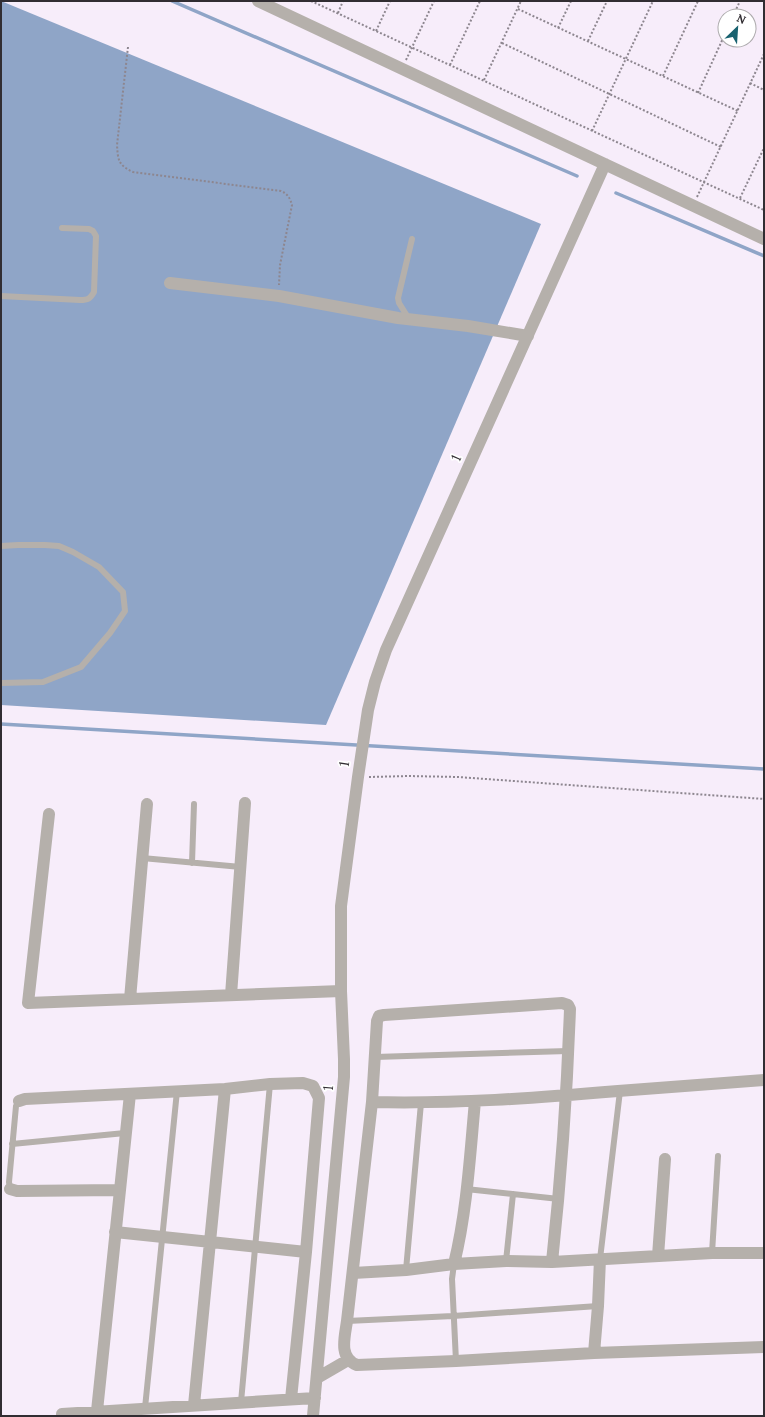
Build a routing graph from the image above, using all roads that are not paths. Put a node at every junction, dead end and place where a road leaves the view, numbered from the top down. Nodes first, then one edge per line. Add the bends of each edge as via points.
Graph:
1 (258, 1) edge
2 (605, 164) junction
3 (62, 228) dead end
4 (764, 238) edge
5 (412, 239) dead end
6 (170, 283) dead end
7 (1, 296) edge
8 (409, 319) junction
9 (528, 336) junction
10 (1, 546) edge
11 (1, 683) edge
12 (245, 803) dead end
13 (146, 804) dead end
14 (194, 804) dead end
15 (49, 814) dead end
16 (142, 858) junction
17 (192, 863) junction
18 (241, 867) junction
19 (341, 991) junction
20 (231, 995) junction
21 (130, 999) junction
22 (568, 1050) junction
23 (375, 1057) junction
24 (764, 1080) edge
25 (270, 1084) junction
26 (225, 1089) junction
27 (176, 1091) junction
28 (620, 1091) junction
29 (130, 1094) junction
30 (566, 1096) junction
31 (19, 1101) joint
32 (475, 1101) junction
33 (372, 1102) junction
34 (421, 1103) junction
35 (125, 1133) junction
36 (12, 1144) junction
37 (718, 1156) dead end
38 (665, 1159) dead end
39 (10, 1189) joint
40 (466, 1189) junction
41 (119, 1190) junction
42 (514, 1194) junction
43 (559, 1199) junction
44 (115, 1232) junction
45 (162, 1237) junction
46 (210, 1242) junction
47 (256, 1247) junction
48 (306, 1252) junction
49 (712, 1253) junction
50 (764, 1253) edge
51 (658, 1256) junction
52 (600, 1259) junction
53 (506, 1261) junction
54 (552, 1262) junction
55 (454, 1264) junction
56 (406, 1270) junction
57 (353, 1273) junction
58 (598, 1306) junction
59 (453, 1316) junction
60 (347, 1320) junction
61 (764, 1347) edge
62 (594, 1353) junction
63 (348, 1360) junction
64 (456, 1361) junction
65 (317, 1378) junction
66 (315, 1398) junction
67 (291, 1399) junction
68 (241, 1402) junction
69 (194, 1405) junction
70 (145, 1408) junction
71 (97, 1411) junction
72 (62, 1414) dead end
73 (313, 1416) edge

1 - 2 street
2 - 4 street
2 - 9 street, 1
3 - 7 lane via 89,229 96,236 94,292 91,297 88,300 80,300
5 - 8 lane via 398,298
6 - 8 street via 279,296
8 - 9 street
9 - 19 street, 1 via 386,650 375,682 368,710 341,906
10 - 11 lane via 59,546 73,552 99,567 123,592 126,611 81,667 42,682
12 - 18 street
13 - 16 street
14 - 17 lane
15 - 21 street via 28,1003
16 - 17 lane
16 - 21 street
17 - 18 lane
18 - 20 street
19 - 20 street
19 - 65 street, 1 via 344,1077
20 - 21 street
22 - 23 lane
22 - 23 street via 570,1010 568,1005 562,1003 379,1016
22 - 30 street
23 - 33 street
24 - 28 street
25 - 26 street
25 - 47 lane
25 - 48 street via 313,1086 319,1098
26 - 27 street
26 - 46 street
27 - 29 street
27 - 45 lane
28 - 30 street
28 - 52 lane
29 - 31 street
29 - 35 street
30 - 32 street
30 - 43 street
31 - 36 lane via 16,1106
32 - 34 street
32 - 40 street
33 - 34 street
33 - 57 street
34 - 56 lane
35 - 36 lane
35 - 41 street
36 - 39 lane
37 - 49 lane
38 - 51 street
39 - 41 street
40 - 42 lane
40 - 55 street
41 - 44 street
42 - 43 lane
42 - 53 lane
43 - 54 street
44 - 45 street
44 - 71 street
45 - 46 street
45 - 70 lane
46 - 47 street
46 - 69 street
47 - 48 street
47 - 68 lane
48 - 67 street
49 - 50 street
49 - 51 street
51 - 52 street
52 - 54 street
52 - 58 street
53 - 54 street
53 - 55 street
55 - 56 street
55 - 59 lane
56 - 57 street
57 - 60 street
58 - 59 lane
58 - 62 street
59 - 60 lane
59 - 64 lane
60 - 63 street via 344,1349
61 - 62 street
62 - 64 street
63 - 64 street via 357,1365
63 - 65 street
65 - 66 street, 1
66 - 67 street
66 - 73 street, 1
67 - 68 street
68 - 69 street
69 - 70 street
70 - 71 street
71 - 72 street

